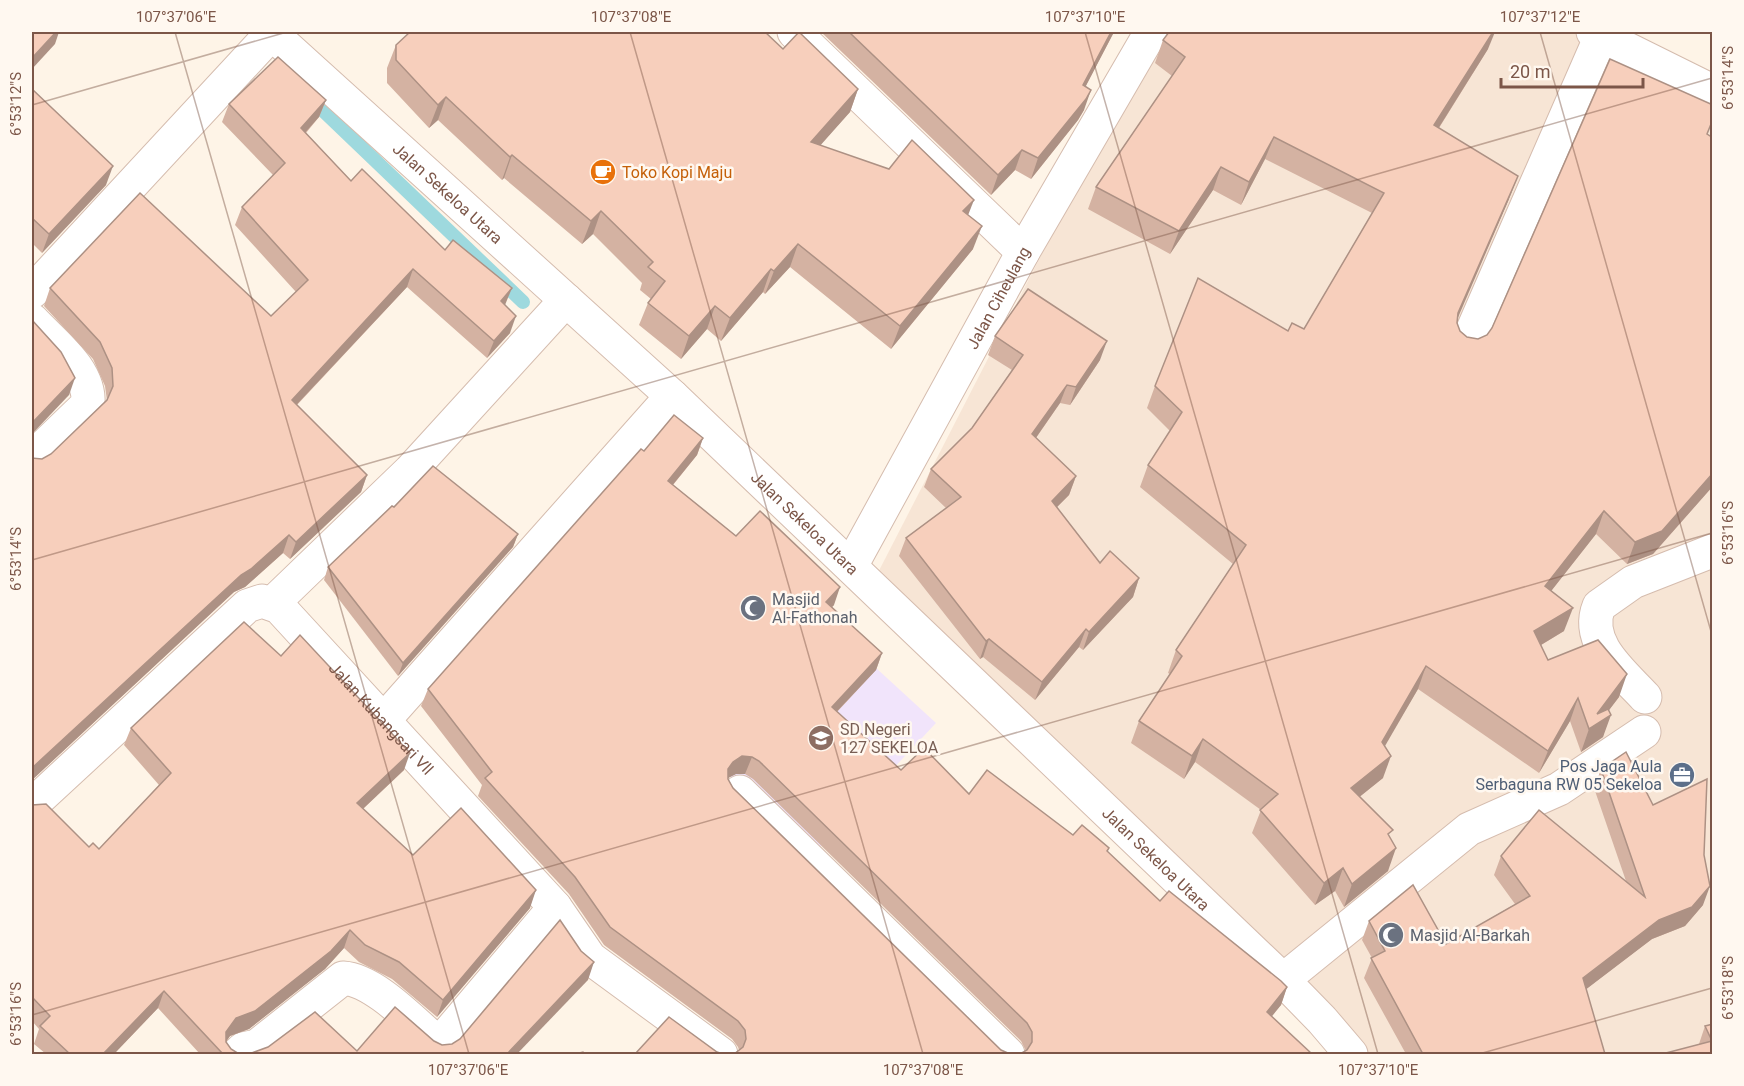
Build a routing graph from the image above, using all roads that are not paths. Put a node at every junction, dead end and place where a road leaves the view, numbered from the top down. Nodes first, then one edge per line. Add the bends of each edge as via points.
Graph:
1 (271, 32) edge
2 (794, 32) edge
3 (1151, 32) edge
4 (1597, 34) edge
5 (1713, 91) edge
6 (1023, 252) junction
7 (32, 292) edge
8 (566, 300) junction
9 (32, 320) edge
10 (1467, 343) edge
11 (672, 396) junction
12 (32, 458) edge
13 (1713, 551) edge
14 (851, 566) junction
15 (272, 604) junction
16 (1645, 697) dead end
17 (383, 721) junction
18 (1644, 732) dead end
19 (740, 792) edge
20 (32, 805) edge
21 (555, 907) junction
22 (1283, 980) junction
23 (238, 1054) edge
24 (721, 1054) edge
25 (1008, 1054) edge
26 (1351, 1054) edge

1 - 7 street
1 - 8 street, Jalan Sekeloa Utara
2 - 6 street
3 - 6 street, Jalan Ciheulang
4 - 5 street
4 - 10 street
6 - 14 street, Jalan Ciheulang
8 - 11 street, Jalan Sekeloa Utara
8 - 15 street via 410,471
9 - 12 street via 85,378 89,391 88,404
11 - 14 street, Jalan Sekeloa Utara
11 - 17 street
13 - 16 street via 1634,582 1599,606 1594,626 1605,654
14 - 22 street, Jalan Sekeloa Utara
15 - 17 street, Jalan Kubangsari Vll via 279,607
15 - 20 street via 262,601 247,606
17 - 21 street, Jalan Kubangsari Vll
18 - 22 street via 1559,789 1469,829
19 - 25 street
21 - 23 street via 439,1044 370,987 343,978 257,1046
21 - 24 street, Jalan Kubangsari Vll via 590,958
22 - 26 street, Jalan Sekeloa Utara

